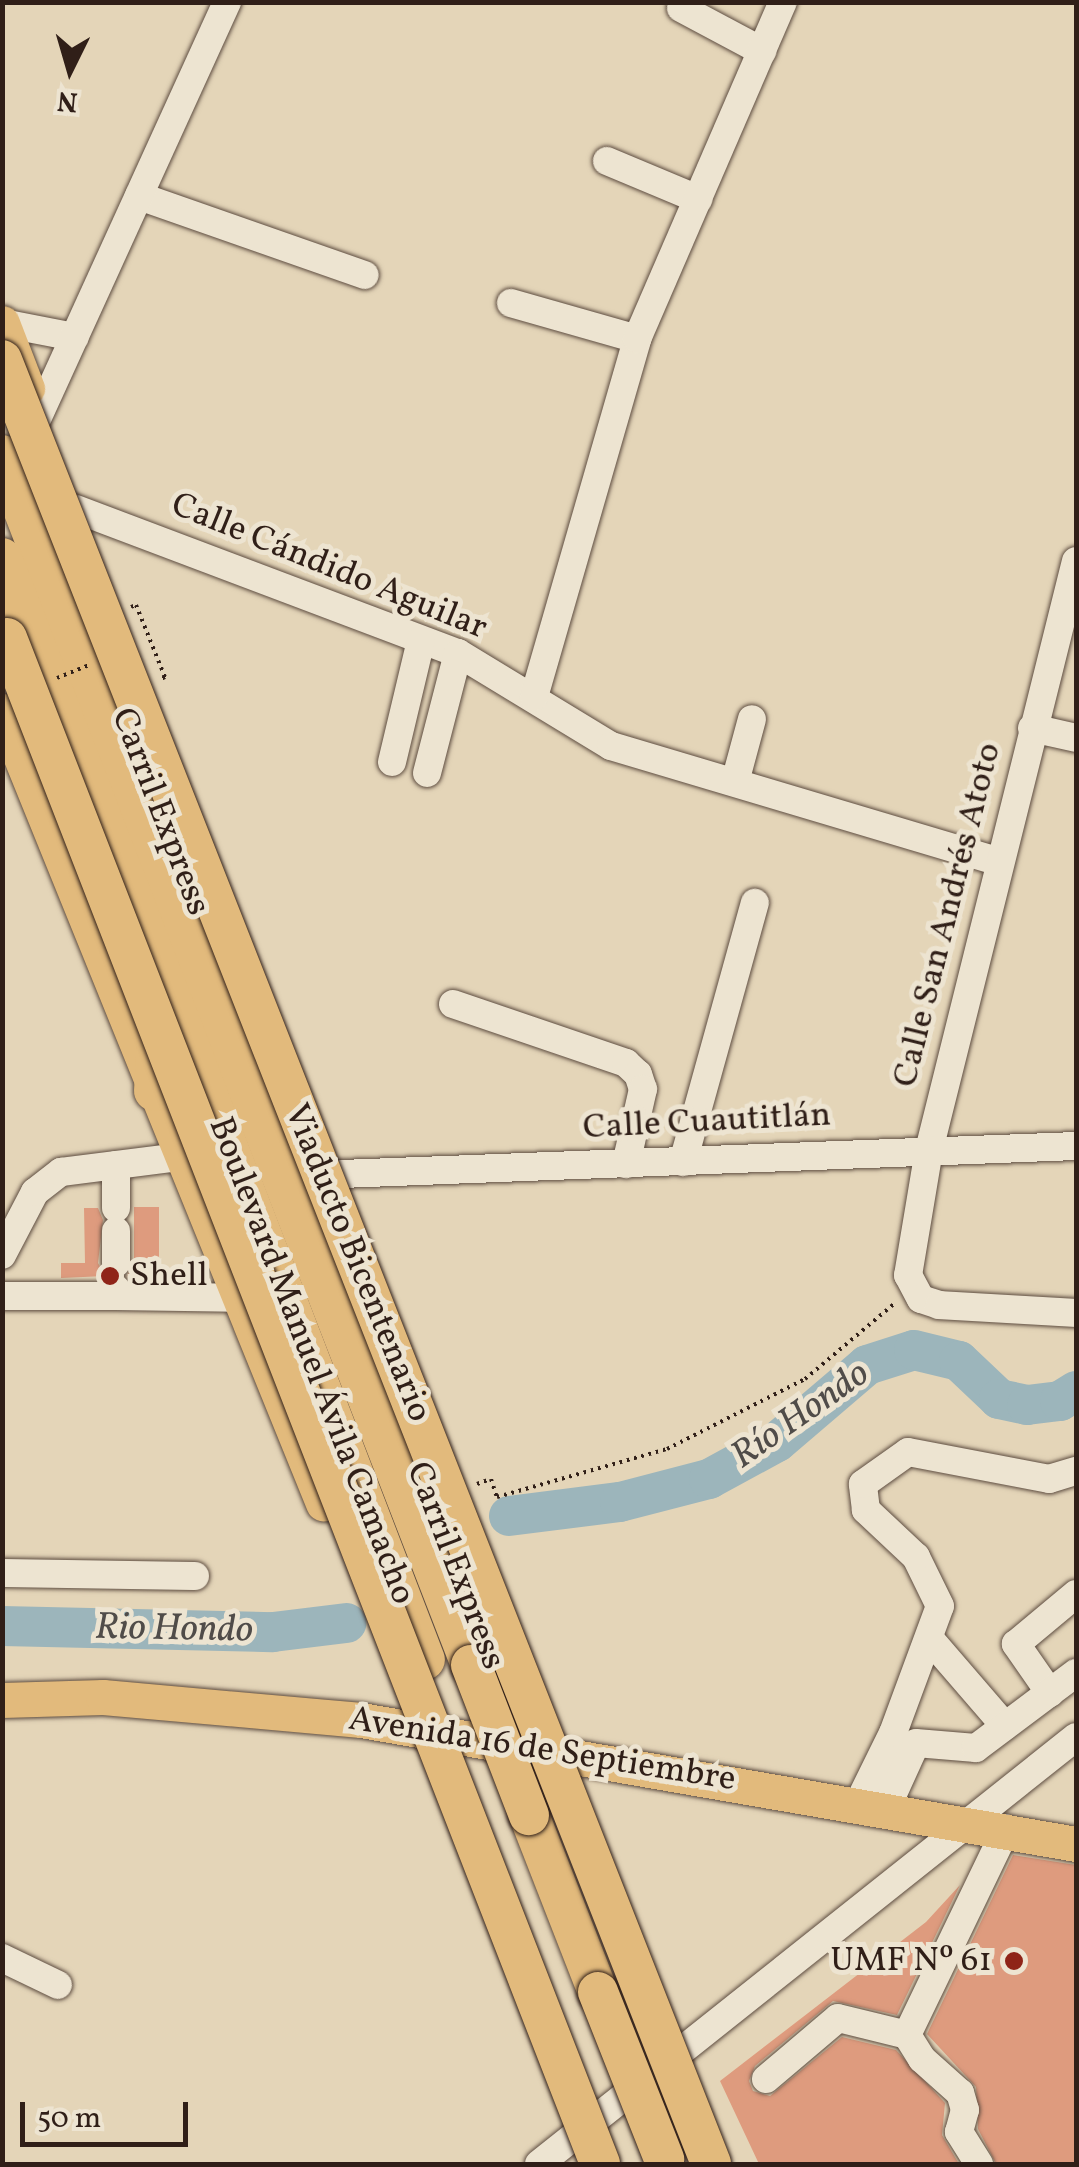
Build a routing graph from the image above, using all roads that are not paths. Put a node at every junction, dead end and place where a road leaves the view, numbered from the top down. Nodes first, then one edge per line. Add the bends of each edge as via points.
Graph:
1 (227, 2) edge
2 (782, 2) edge
3 (681, 8) dead end
4 (762, 51) junction
5 (608, 161) dead end
6 (139, 196) junction
7 (698, 199) junction
8 (365, 275) dead end
9 (511, 304) dead end
10 (75, 336) junction
11 (637, 339) junction
12 (6, 345) edge
13 (20, 413) edge
14 (10, 473) edge
15 (76, 509) junction
16 (2, 558) edge
17 (1076, 562) edge
18 (2, 627) edge
19 (422, 640) junction
20 (458, 653) junction
21 (534, 697) junction
22 (2, 712) edge
23 (752, 719) dead end
24 (1032, 728) junction
25 (1076, 738) edge
26 (392, 762) dead end
27 (427, 773) dead end
28 (736, 782) junction
29 (1000, 862) junction
30 (755, 903) dead end
31 (161, 972) junction
32 (453, 1004) dead end
33 (154, 1091) junction
34 (1076, 1146) edge
35 (928, 1150) junction
36 (180, 1157) junction
37 (684, 1162) junction
38 (626, 1164) junction
39 (116, 1165) junction
40 (341, 1174) junction
41 (2, 1254) edge
42 (116, 1283) junction
43 (2, 1296) edge
44 (238, 1298) junction
45 (1076, 1312) edge
46 (349, 1351) junction
47 (1076, 1472) edge
48 (468, 1475) junction
49 (2, 1573) edge
50 (194, 1576) dead end
51 (1076, 1594) edge
52 (929, 1638) junction
53 (526, 1654) dead end
54 (1076, 1672) edge
55 (1050, 1693) junction
56 (2, 1700) edge
57 (404, 1702) dead end
58 (1004, 1726) junction
59 (905, 1738) junction
60 (1076, 1738) edge
61 (583, 1794) dead end
62 (873, 1804) junction
63 (446, 1814) dead end
64 (971, 1821) junction
65 (1006, 1828) junction
66 (1076, 1844) edge
67 (2, 1958) edge
68 (653, 1974) dead end
69 (58, 1986) dead end
70 (907, 2035) junction
71 (539, 2049) dead end
72 (766, 2079) dead end
73 (710, 2122) dead end
74 (611, 2159) edge
75 (673, 2163) edge
76 (538, 2164) edge
77 (711, 2164) edge
78 (726, 2164) edge
79 (979, 2164) edge

1 - 6 street
2 - 4 street
3 - 4 street
4 - 7 street
5 - 7 street
6 - 8 street
6 - 10 street
7 - 11 street
9 - 11 street
10 - 12 street
10 - 13 street
11 - 21 street
12 - 13 main road
12 - 14 highway, Boulevard Manuel Ávila Camacho
12 - 77 highway, Viaducto Bicentenario, bridge
13 - 15 main road
13 - 75 highway, Carril Express
14 - 46 highway, Boulevard Manuel Ávila Camacho
15 - 19 street, Calle Cándido Aguilar
15 - 40 main road
16 - 31 highway, Boulevard Manuel Ávila Camacho
17 - 24 street, Calle San Andrés Atoto
18 - 74 highway, bridge
19 - 20 street, Calle Cándido Aguilar
19 - 26 street
20 - 21 street, Calle Cándido Aguilar
20 - 27 street
21 - 28 street, Calle Cándido Aguilar via 611,746
22 - 33 main road
23 - 28 street
24 - 25 street
24 - 29 street, Calle San Andrés Atoto
28 - 29 street, Calle Cándido Aguilar
29 - 35 street, Calle San Andrés Atoto
30 - 37 street
31 - 33 highway
31 - 74 highway, Boulevard Manuel Ávila Camacho
32 - 38 street via 626,1063 638,1074 644,1089
33 - 36 main road
34 - 35 street, Calle Cuautitlán
35 - 37 street, Calle Cuautitlán
35 - 45 street, Calle San Andrés Atoto via 908,1275 912,1289 939,1305
36 - 39 street
36 - 44 main road
37 - 38 street, Calle Cuautitlán
38 - 40 street, Calle Cuautitlán
39 - 41 street via 61,1172 35,1192
39 - 42 street
40 - 48 main road
42 - 43 street
42 - 44 street
44 - 57 main road
46 - 48 highway
46 - 75 highway, Boulevard Manuel Ávila Camacho, bridge via 598,1992
47 - 52 street via 1049,1479 908,1452 864,1484 866,1510 916,1557 940,1596
48 - 53 main road
49 - 50 street
51 - 55 street via 1016,1644
52 - 58 street
52 - 59 street
54 - 55 street
55 - 58 street
56 - 62 main road, Avenida 16 de Septiembre via 103,1697 361,1720
58 - 59 street via 976,1748
59 - 62 street
60 - 64 street
61 - 68 main road
62 - 64 main road, Avenida 16 de Septiembre
63 - 71 main road
64 - 65 main road, Avenida 16 de Septiembre
64 - 76 street
65 - 66 main road, Avenida 16 de Septiembre
65 - 70 street
67 - 69 street
70 - 72 street via 838,2018
70 - 79 street via 922,2059 960,2093 965,2110 959,2132
73 - 78 main road

